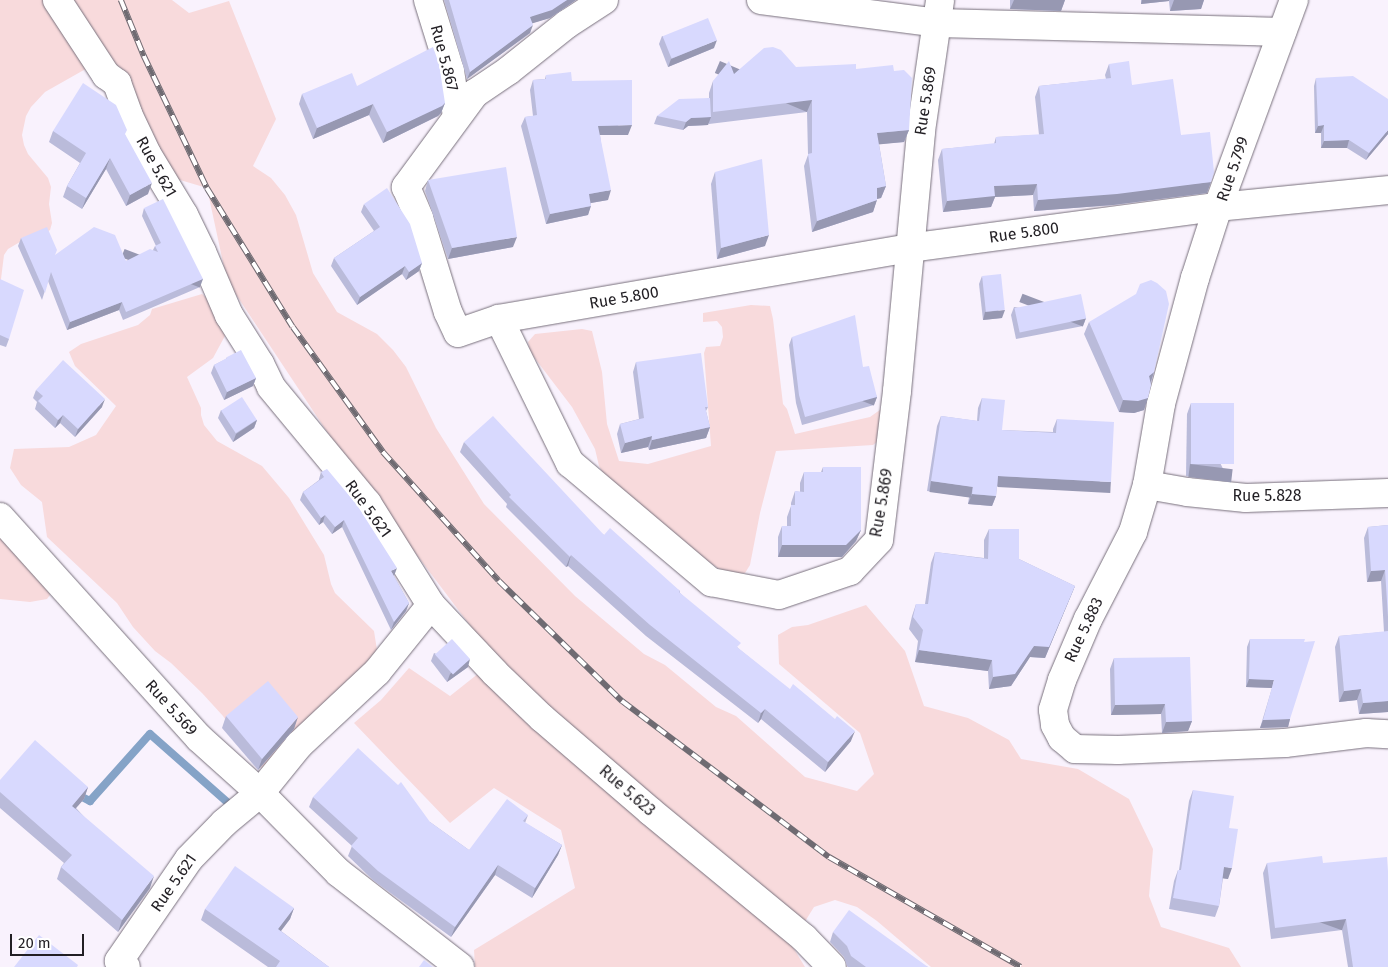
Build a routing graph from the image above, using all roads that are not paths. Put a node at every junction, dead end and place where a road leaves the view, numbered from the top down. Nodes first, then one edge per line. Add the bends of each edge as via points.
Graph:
1 (57, 0) edge
2 (428, 0) edge
3 (604, 0) edge
4 (761, 0) edge
5 (1294, 0) edge
6 (840, 5) edge
7 (939, 11) edge
8 (1282, 32) junction
9 (456, 116) junction
10 (1388, 190) edge
11 (1218, 207) junction
12 (909, 248) junction
13 (499, 319) junction
14 (1147, 485) junction
15 (1388, 493) edge
16 (0, 517) edge
17 (431, 605) junction
18 (1388, 734) edge
19 (260, 793) junction
20 (120, 965) edge
21 (460, 967) edge
22 (832, 967) edge

1 - 17 street, Rue 5.621 via 106,75 117,84 146,154 184,215 229,315 272,387 367,503
2 - 9 street, Rue 5.867 via 450,71
3 - 9 street, Rue 5.800 via 475,93
4 - 6 street
5 - 8 street, Rue 5.799
6 - 7 street
7 - 8 street
7 - 12 street, Rue 5.869 via 920,132
8 - 11 street, Rue 5.799
9 - 13 street, Rue 5.800 via 441,142 406,187 458,333
10 - 11 street, Rue 5.799
11 - 12 street, Rue 5.800
11 - 14 street, Rue 5.883 via 1161,404
12 - 13 street, Rue 5.800
12 - 13 street, Rue 5.869 via 898,391 879,540 850,571 779,595 711,582 570,463
14 - 15 street, Rue 5.828 via 1246,498
14 - 18 street, Rue 5.883 via 1133,532 1088,619 1062,680 1052,710 1062,738 1075,748 1118,750 1285,743 1366,733
16 - 19 street, Rue 5.569 via 198,738
17 - 19 street, Rue 5.621 via 376,672 318,726
17 - 22 street, Rue 5.623 via 542,718 804,938
19 - 20 street, Rue 5.621 via 189,859
19 - 21 street, Rue 5.569 via 339,873

